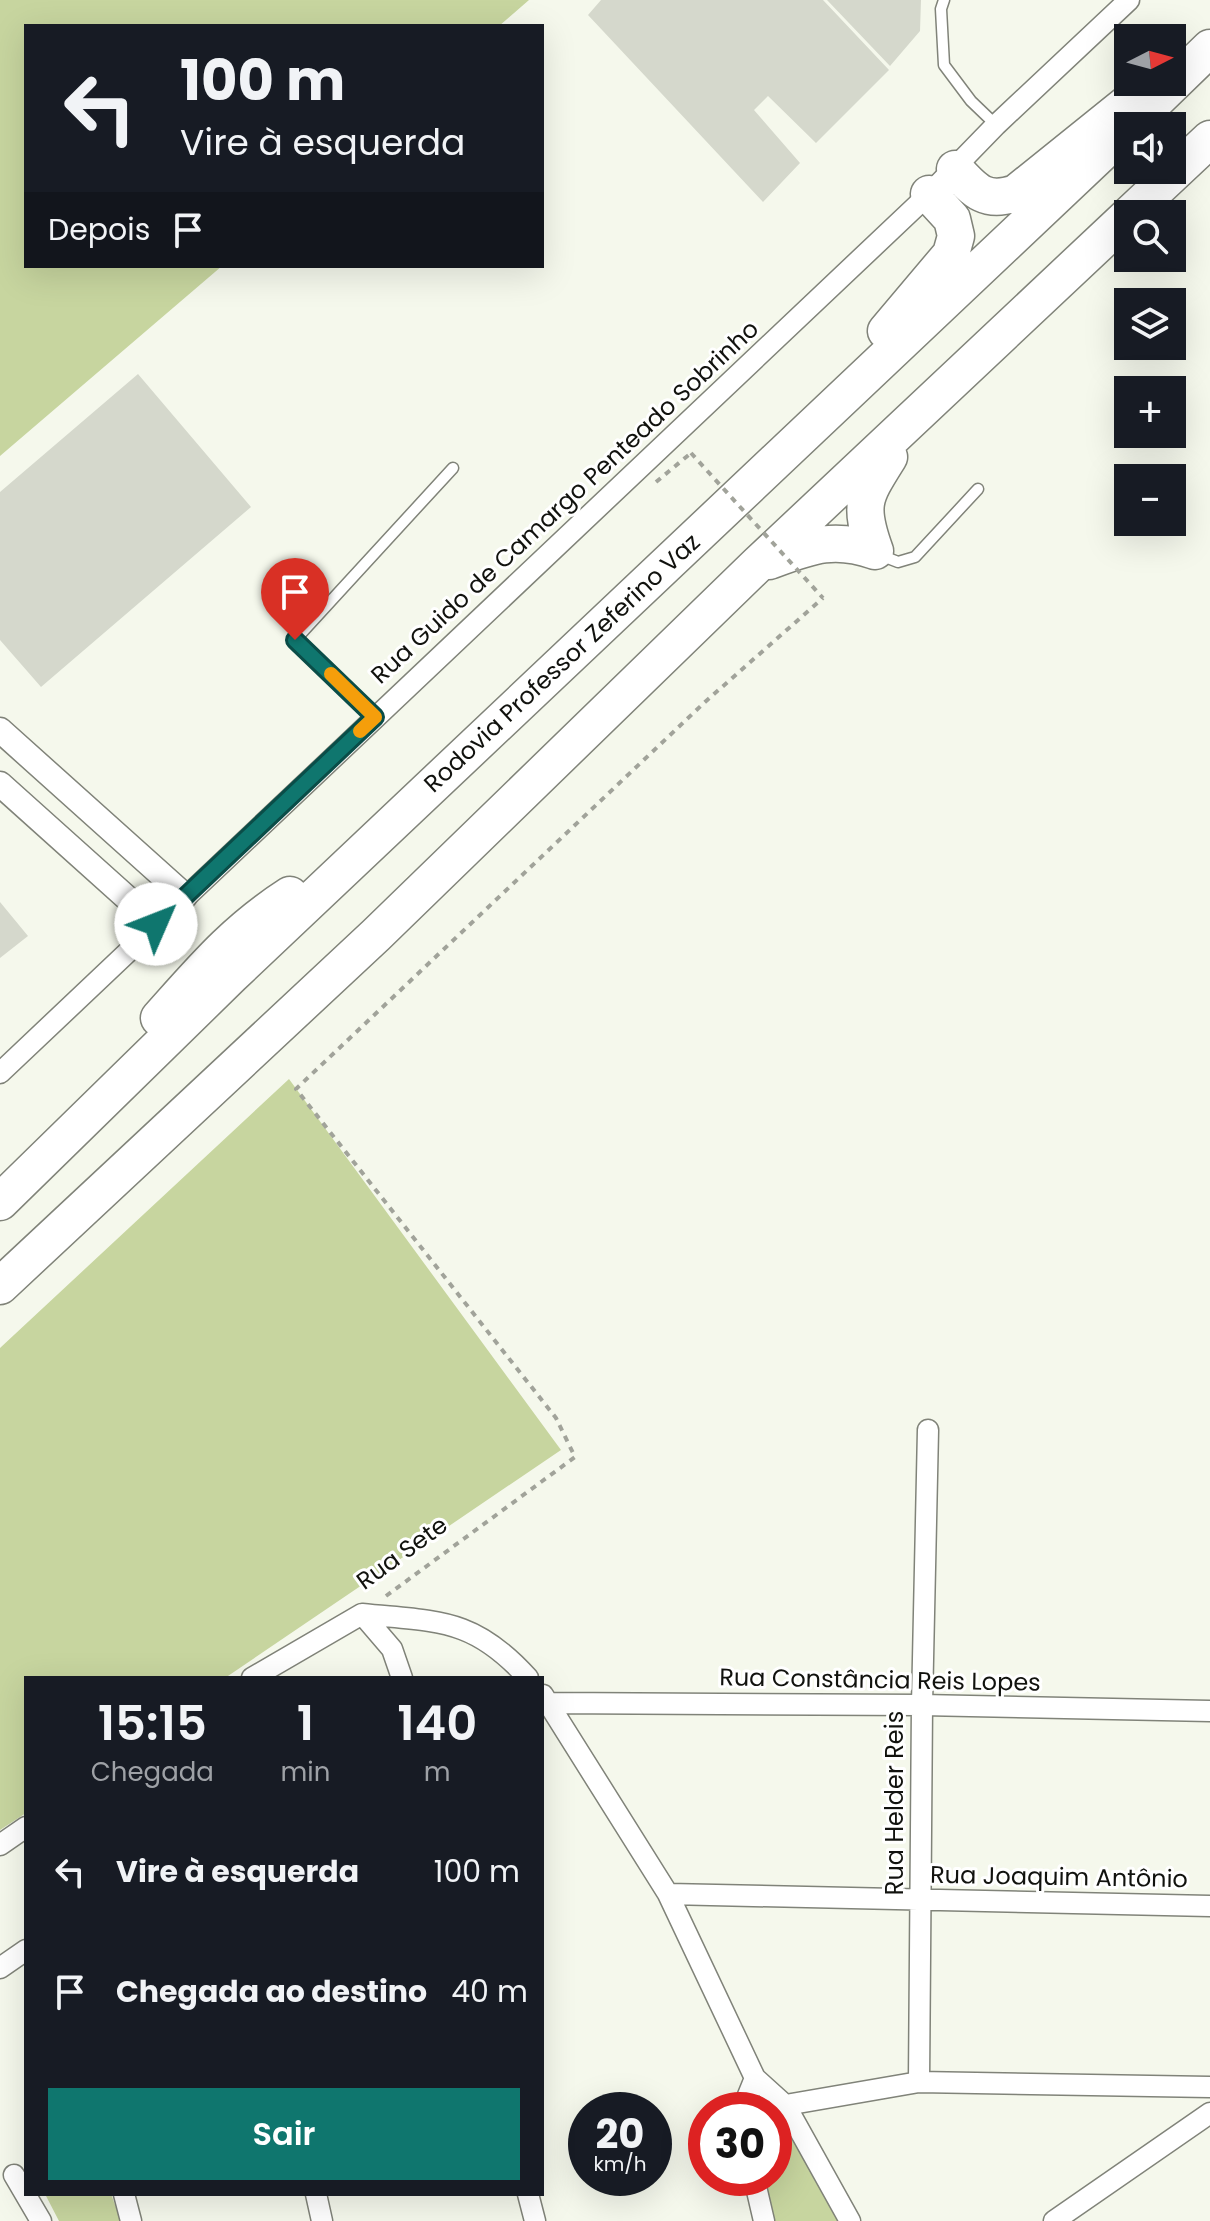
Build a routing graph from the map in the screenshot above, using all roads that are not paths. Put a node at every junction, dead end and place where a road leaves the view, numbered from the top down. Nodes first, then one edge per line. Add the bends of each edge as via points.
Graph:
1 (944, 0) edge
2 (1129, 0) edge
3 (1210, 36) edge
4 (1210, 48) edge
5 (1186, 56) edge
6 (1137, 96) edge
7 (1144, 112) edge
8 (996, 125) junction
9 (1114, 141) edge
10 (1204, 147) edge
11 (955, 169) junction
12 (929, 194) junction
13 (1146, 200) edge
14 (1114, 229) edge
15 (908, 425) junction
16 (789, 448) junction
17 (453, 468) dead end
18 (978, 489) dead end
19 (875, 551) junction
20 (758, 564) junction
21 (375, 717) junction
22 (0, 730) edge
23 (0, 784) edge
24 (185, 896) junction
25 (156, 924) junction
26 (0, 1073) edge
27 (0, 1202) edge
28 (0, 1286) edge
29 (928, 1430) dead end
30 (362, 1614) junction
31 (255, 1676) edge
32 (401, 1676) edge
33 (526, 1676) edge
34 (546, 1699) edge
35 (922, 1705) junction
36 (1210, 1711) edge
37 (24, 1828) edge
38 (0, 1845) edge
39 (668, 1894) junction
40 (921, 1900) junction
41 (1210, 1906) edge
42 (24, 1951) edge
43 (0, 1968) edge
44 (755, 2078) junction
45 (919, 2082) junction
46 (1210, 2087) edge
47 (749, 2092) edge
48 (770, 2092) edge
49 (792, 2105) edge
50 (1210, 2113) edge
51 (792, 2117) edge
52 (13, 2176) edge
53 (24, 2194) edge
54 (25, 2196) edge
55 (125, 2196) edge
56 (316, 2196) edge
57 (529, 2196) edge
58 (758, 2196) edge
59 (41, 2221) edge
60 (131, 2221) edge
61 (322, 2221) edge
62 (535, 2221) edge
63 (764, 2221) edge
64 (850, 2221) edge
65 (1054, 2221) edge

1 - 8 lane via 944,65
2 - 8 street, Rua Guido de Camargo Penteado Sobrinho
3 - 5 highway
4 - 7 highway, Rodovia Professor Zeferino Vaz
6 - 11 highway via 1016,193 989,197
8 - 11 street, Rua Guido de Camargo Penteado Sobrinho
9 - 16 highway, Rodovia Professor Zeferino Vaz
10 - 13 highway
11 - 12 street, Rua Guido de Camargo Penteado Sobrinho
12 - 16 highway via 952,219 956,236 951,254
12 - 21 street, Rua Guido de Camargo Penteado Sobrinho
14 - 15 highway
15 - 19 highway via 870,486 864,507
15 - 20 highway
16 - 27 highway, Rodovia Professor Zeferino Vaz
17 - 21 lane via 295,640
18 - 19 lane via 915,557 898,562
19 - 20 highway via 834,542
20 - 28 highway via 366,944
21 - 24 street, Rua Guido de Camargo Penteado Sobrinho
22 - 24 street
23 - 25 street
24 - 25 street, Rua Guido de Camargo Penteado Sobrinho
25 - 26 street, Rua Guido de Camargo Penteado Sobrinho
29 - 35 street, Rua Helder Reis
30 - 31 street, Rua Sete
30 - 32 street via 392,1649
30 - 33 street via 470,1630 505,1652
34 - 35 street, Rua Constância Reis Lopes
34 - 39 street
35 - 36 street, Rua Constância Reis Lopes
35 - 40 street, Rua Helder Reis
37 - 38 street
39 - 40 street, Rua Joaquim Antônio
39 - 44 street
40 - 41 street, Rua Joaquim Antônio
40 - 45 street, Rua Helder Reis
42 - 43 street
44 - 47 street
44 - 48 street
45 - 46 street
45 - 49 street
50 - 65 street
51 - 64 street
52 - 53 street
54 - 59 street
55 - 60 street
56 - 61 street
57 - 62 street
58 - 63 street

